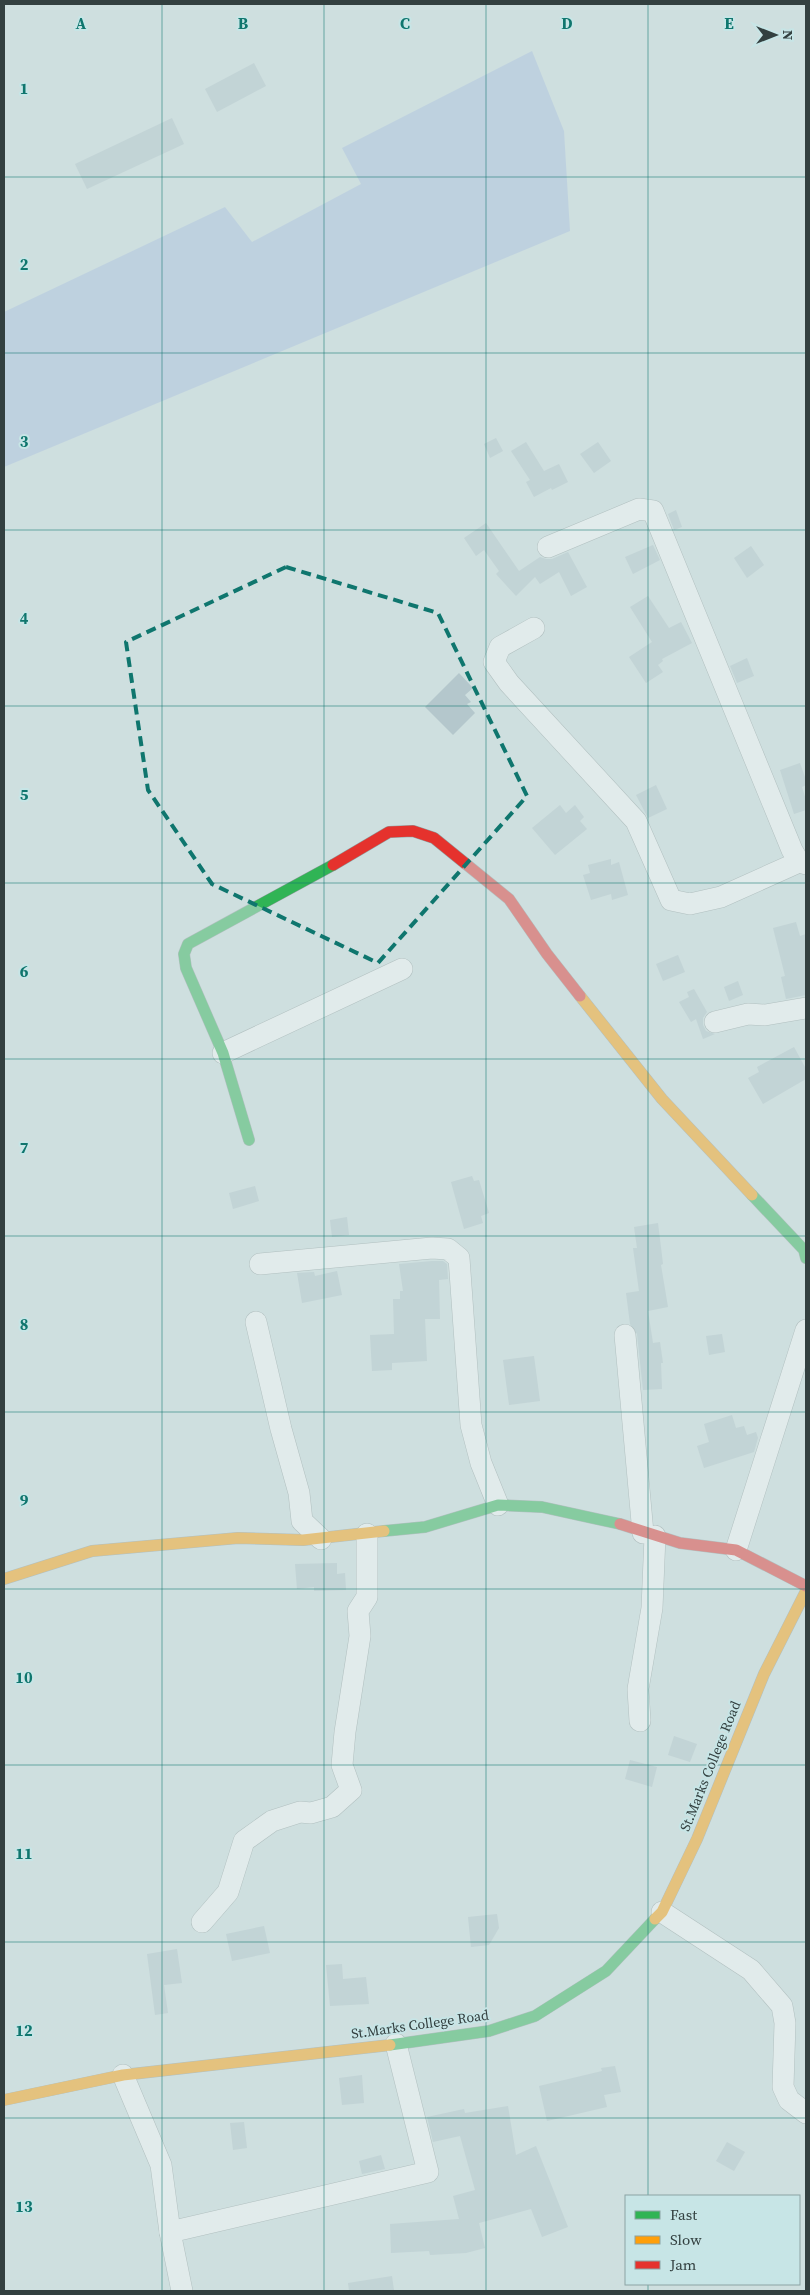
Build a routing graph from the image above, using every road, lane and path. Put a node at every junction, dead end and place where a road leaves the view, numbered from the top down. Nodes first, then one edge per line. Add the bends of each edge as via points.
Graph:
1 (548, 547) dead end
2 (534, 628) dead end
3 (803, 863) edge
4 (402, 969) dead end
5 (806, 1008) edge
6 (715, 1022) dead end
7 (223, 1053) junction
8 (249, 1140) dead end
9 (806, 1258) edge
10 (260, 1264) dead end
11 (256, 1322) dead end
12 (806, 1330) edge
13 (625, 1335) dead end
14 (498, 1505) junction
15 (367, 1534) junction
16 (649, 1535) junction
17 (321, 1539) junction
18 (736, 1550) junction
19 (4, 1579) edge
20 (806, 1586) edge
21 (806, 1591) edge
22 (640, 1721) dead end
23 (662, 1912) junction
24 (202, 1922) dead end
25 (396, 2044) junction
26 (123, 2075) junction
27 (4, 2100) edge
28 (806, 2113) edge
29 (170, 2232) junction
30 (182, 2291) edge

1 - 3 street via 639,509 653,511 792,850
2 - 3 street via 500,647 494,662 509,683 636,821 671,900 690,904 721,898
4 - 7 street
5 - 6 street via 765,1015 748,1014
7 - 8 street
7 - 9 street via 186,968 184,954 188,944 389,832 413,831 434,838 509,899 547,954 662,1099 804,1250
10 - 14 street via 432,1248 448,1249 459,1258 471,1425 481,1463
11 - 17 street via 299,1492 302,1521
12 - 18 street
13 - 16 street
14 - 15 street via 425,1527
14 - 16 street via 542,1507 605,1519
15 - 17 street
15 - 24 street via 367,1597 358,1611 360,1636 342,1765 351,1790 332,1807 272,1821 244,1841 228,1892
16 - 18 street via 680,1543
16 - 22 street via 652,1608 638,1690
17 - 19 street via 238,1538 92,1550
18 - 20 street
21 - 23 street, St.Marks College Road via 764,1674 697,1839
23 - 25 street, St.Marks College Road via 606,1971 535,2016 489,2031
23 - 28 street via 751,1970 782,2006 785,2023 782,2087 789,2100
25 - 26 street, St.Marks College Road
25 - 29 street via 428,2172
26 - 27 street, St.Marks College Road
26 - 29 street via 161,2165
29 - 30 street

